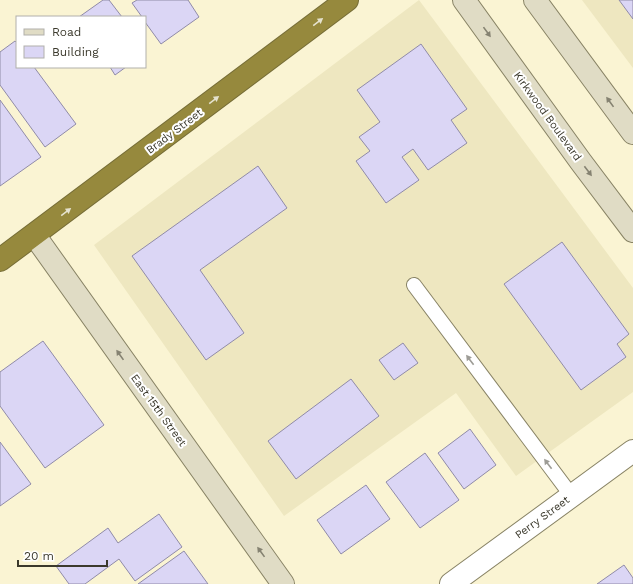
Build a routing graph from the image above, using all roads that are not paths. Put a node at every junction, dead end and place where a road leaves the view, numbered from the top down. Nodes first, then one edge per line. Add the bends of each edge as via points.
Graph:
1 (464, 0) edge
2 (535, 0) edge
3 (341, 2) edge
4 (633, 133) edge
5 (633, 231) edge
6 (35, 236) junction
7 (0, 260) edge
8 (414, 285) dead end
9 (633, 451) edge
10 (571, 495) junction
11 (283, 584) edge
12 (451, 584) edge

1 -> 5 street, Kirkwood Boulevard
4 -> 2 street
6 -> 3 highway, Brady Street
6 - 7 highway, Brady Street
11 -> 6 street, East 15th Street
10 -> 8 lane
9 - 10 street, Perry Street
10 - 12 street, Perry Street

